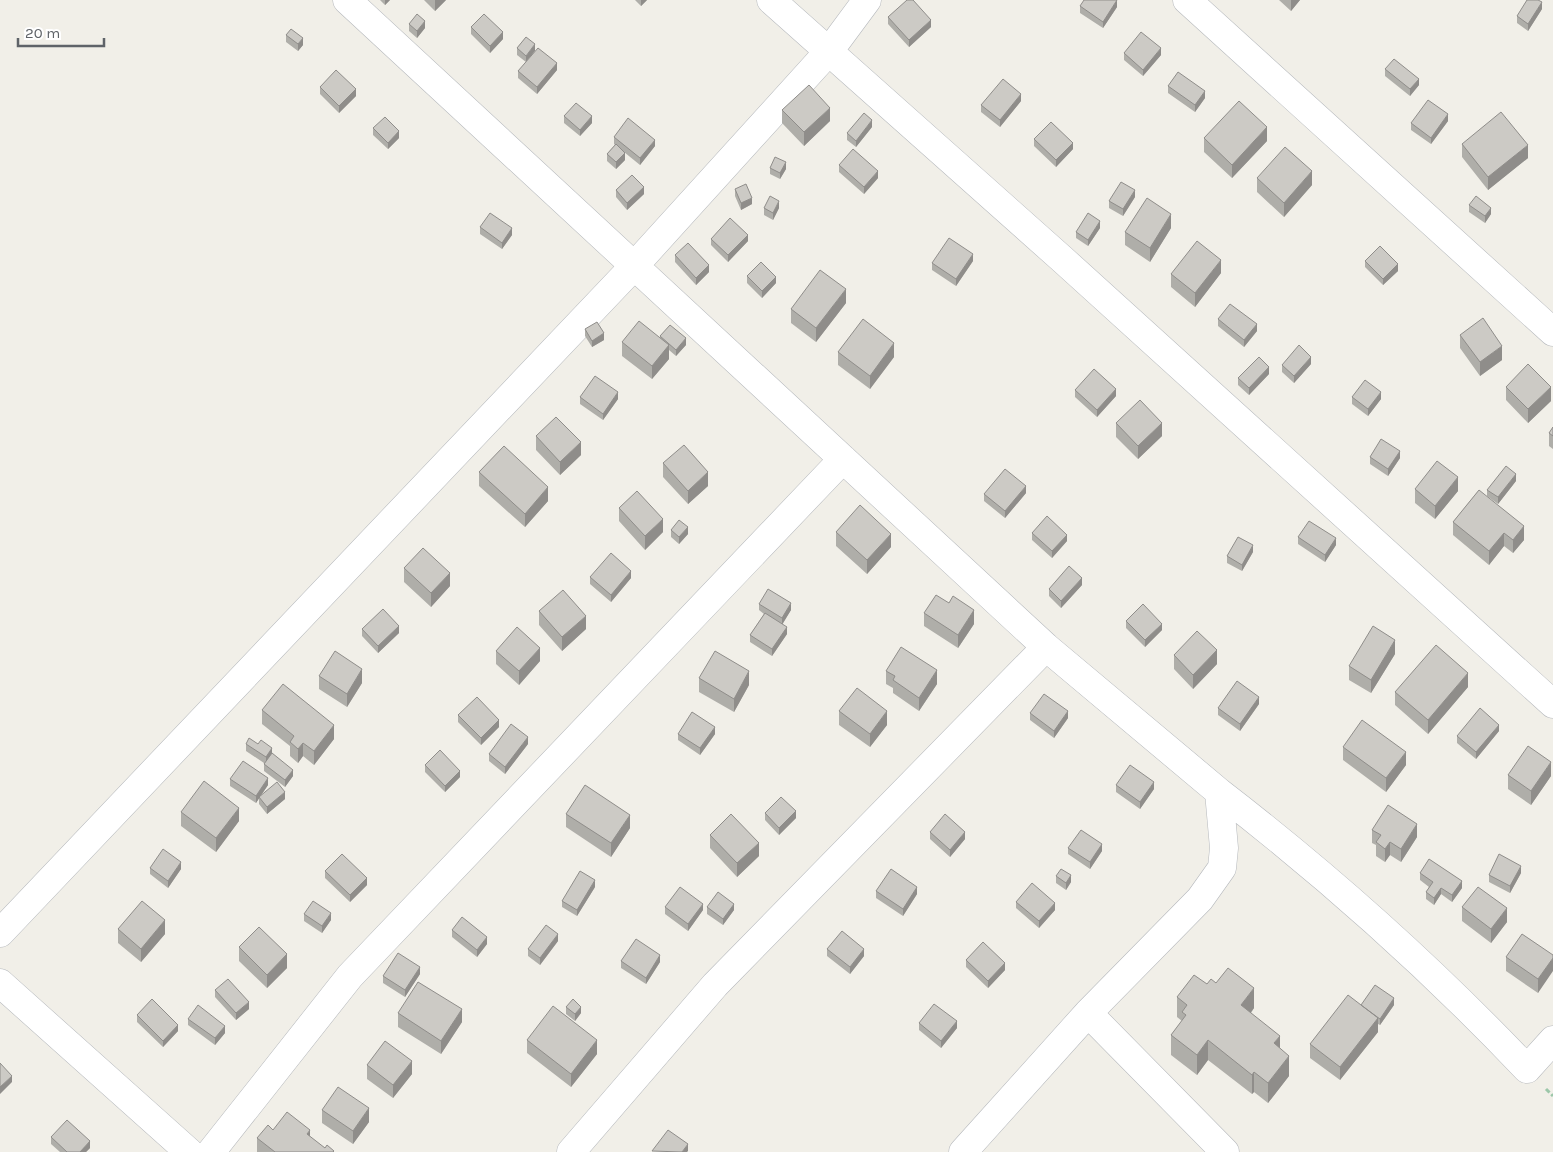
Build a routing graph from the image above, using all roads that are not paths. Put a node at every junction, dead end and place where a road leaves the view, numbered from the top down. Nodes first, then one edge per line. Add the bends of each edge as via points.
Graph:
1 (347, 0) edge
2 (771, 0) edge
3 (867, 0) edge
4 (1186, 0) edge
5 (830, 50) junction
6 (635, 265) junction
7 (1553, 332) edge
8 (843, 459) junction
9 (1046, 647) junction
10 (1553, 704) edge
11 (1219, 792) junction
12 (0, 933) edge
13 (0, 983) edge
14 (1088, 1014) junction
15 (1553, 1040) edge
16 (189, 1152) edge
17 (211, 1152) edge
18 (571, 1152) edge
19 (963, 1152) edge
20 (1225, 1152) edge

1 - 6 street
2 - 5 street
3 - 5 street
4 - 7 street
5 - 6 street
5 - 10 street
6 - 8 street
6 - 12 street
8 - 9 street
8 - 17 street via 350,976
9 - 11 street
9 - 18 street via 715,985
11 - 14 street via 1224,848 1222,868 1200,899
11 - 15 street via 1264,826 1375,922 1527,1069
13 - 16 street
14 - 19 street
14 - 20 street

